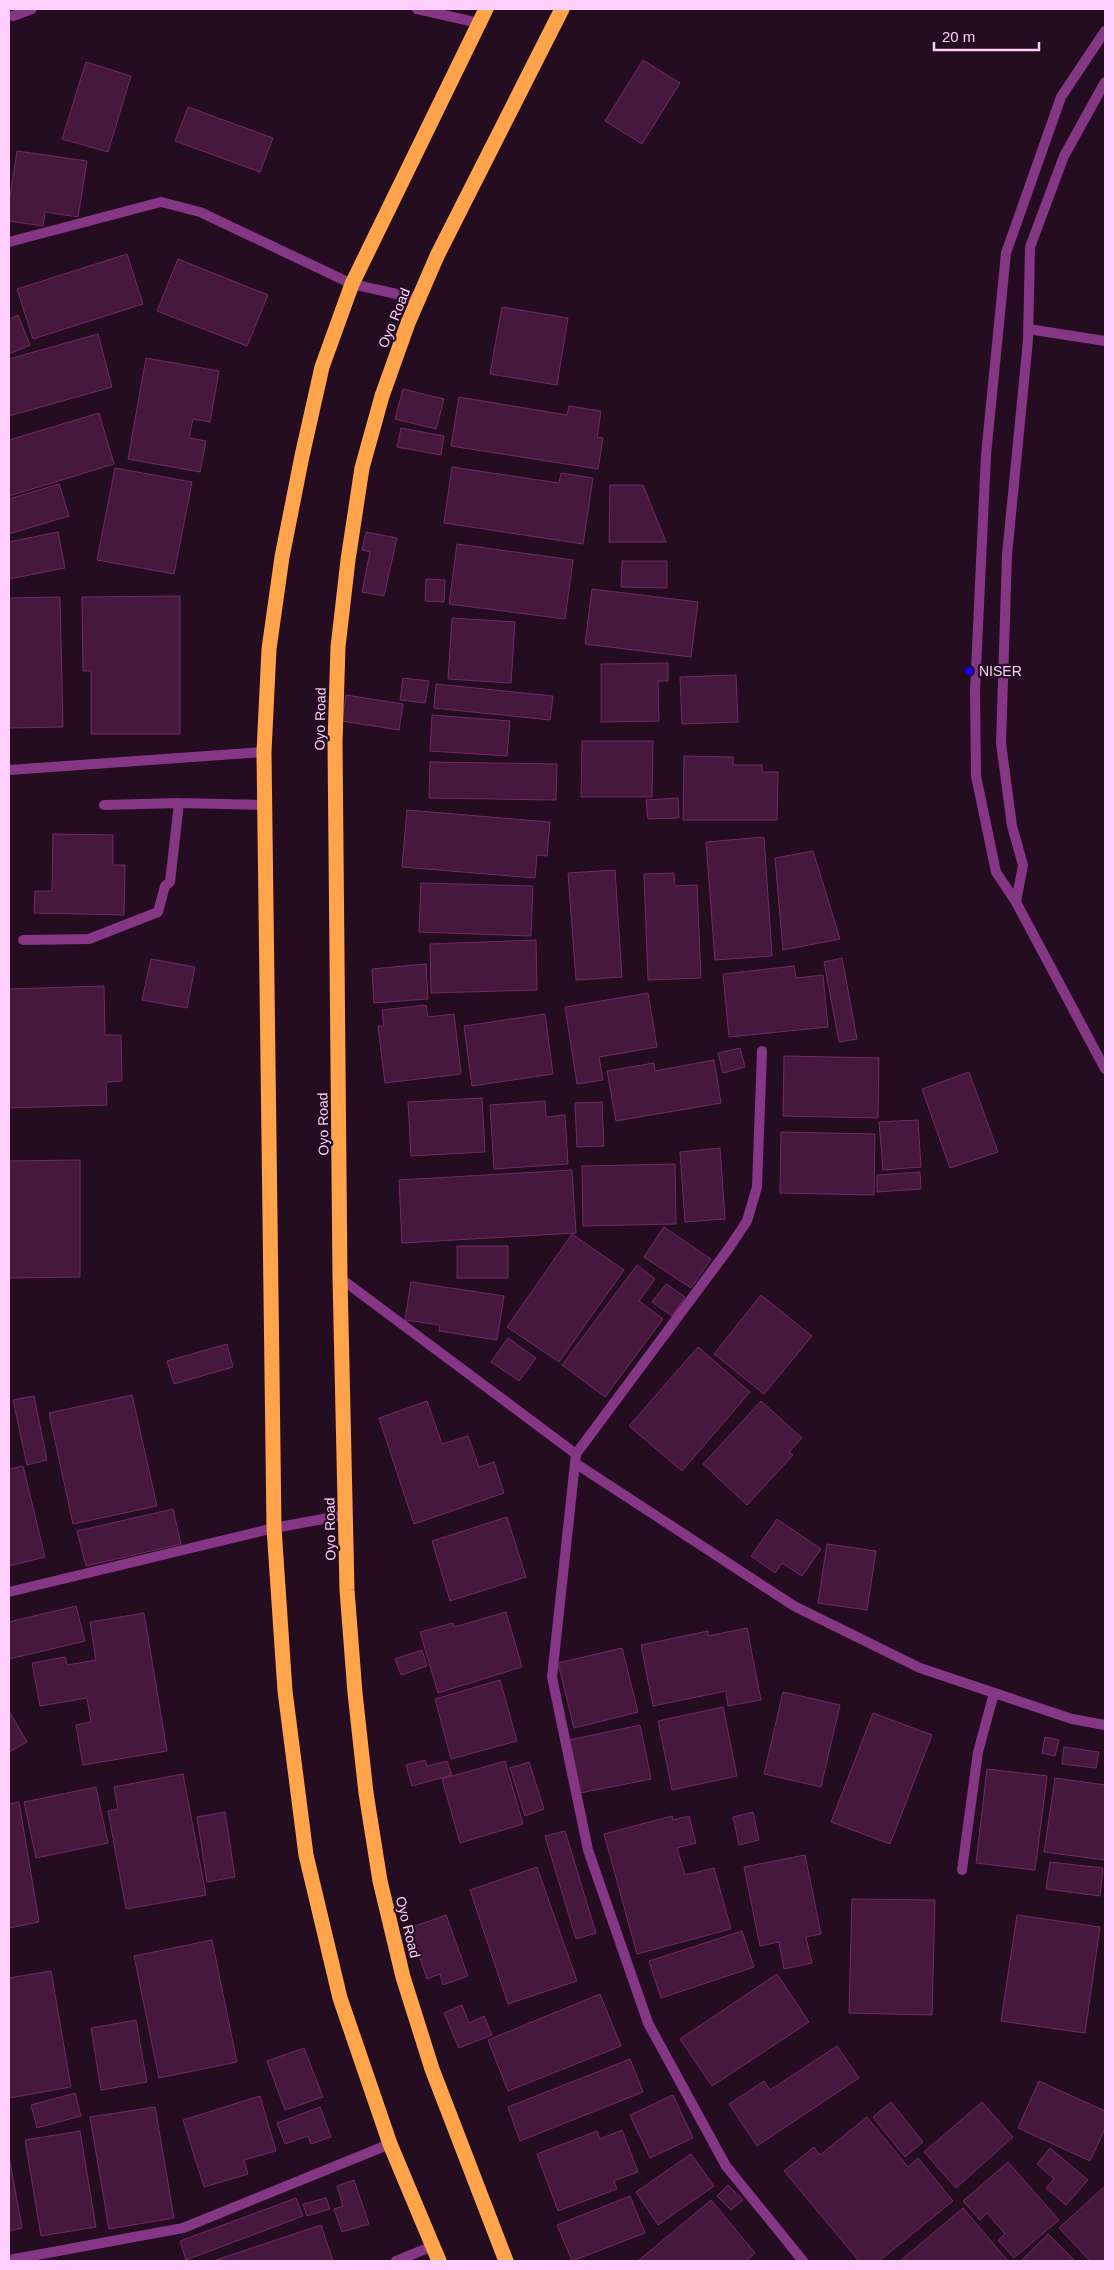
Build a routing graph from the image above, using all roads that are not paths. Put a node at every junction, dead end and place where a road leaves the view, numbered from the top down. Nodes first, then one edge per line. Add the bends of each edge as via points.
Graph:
1 (32, 9) edge
2 (417, 9) edge
3 (486, 9) edge
4 (562, 9) edge
5 (13, 16) dead end
6 (479, 23) junction
7 (1105, 31) edge
8 (1105, 82) edge
9 (9, 242) edge
10 (352, 284) junction
11 (419, 299) junction
12 (1028, 329) junction
13 (1105, 341) edge
14 (264, 752) junction
15 (9, 770) edge
16 (178, 803) junction
17 (104, 805) dead end
18 (264, 805) junction
19 (1016, 902) junction
20 (23, 940) dead end
21 (762, 1051) dead end
22 (1105, 1069) edge
23 (340, 1278) junction
24 (576, 1458) junction
25 (346, 1515) junction
26 (274, 1528) junction
27 (9, 1592) edge
28 (994, 1693) junction
29 (1105, 1725) edge
30 (962, 1870) dead end
31 (390, 2144) junction
32 (433, 2246) junction
33 (9, 2260) edge
34 (396, 2261) edge
35 (440, 2261) edge
36 (506, 2261) edge
37 (802, 2261) edge

1 - 5 street
2 - 6 street
3 - 6 highway
4 - 11 highway, Oyo Road via 437,256
6 - 10 highway
7 - 19 street via 1061,97 1006,253 1004,272 986,455 975,691 976,776 996,872
8 - 12 street via 1064,156 1030,247
9 - 10 street via 161,202 200,212
10 - 11 street
10 - 14 highway via 322,367 286,539 270,649
11 - 23 highway, Oyo Road via 382,396 362,468 338,647 335,742
12 - 13 street
12 - 19 street via 1007,554 1001,743 1012,826 1022,865
14 - 15 street
14 - 18 highway
16 - 17 street
16 - 18 street
16 - 20 street via 170,882 165,886 158,912 89,939
18 - 26 highway
19 - 22 street
21 - 24 street via 757,1187 746,1221
23 - 24 street
23 - 25 highway, Oyo Road
24 - 28 street via 794,1606 920,1668
24 - 37 street via 552,1677 588,1850 648,2023 726,2166
25 - 26 street
25 - 36 highway, Oyo Road via 354,1693 380,1881 403,1978 432,2069
26 - 27 street
26 - 31 highway via 285,1691 306,1855 340,1998
28 - 29 street via 1072,1719
28 - 30 street via 978,1752
31 - 32 highway
31 - 33 street via 182,2228
32 - 34 street
32 - 35 highway

